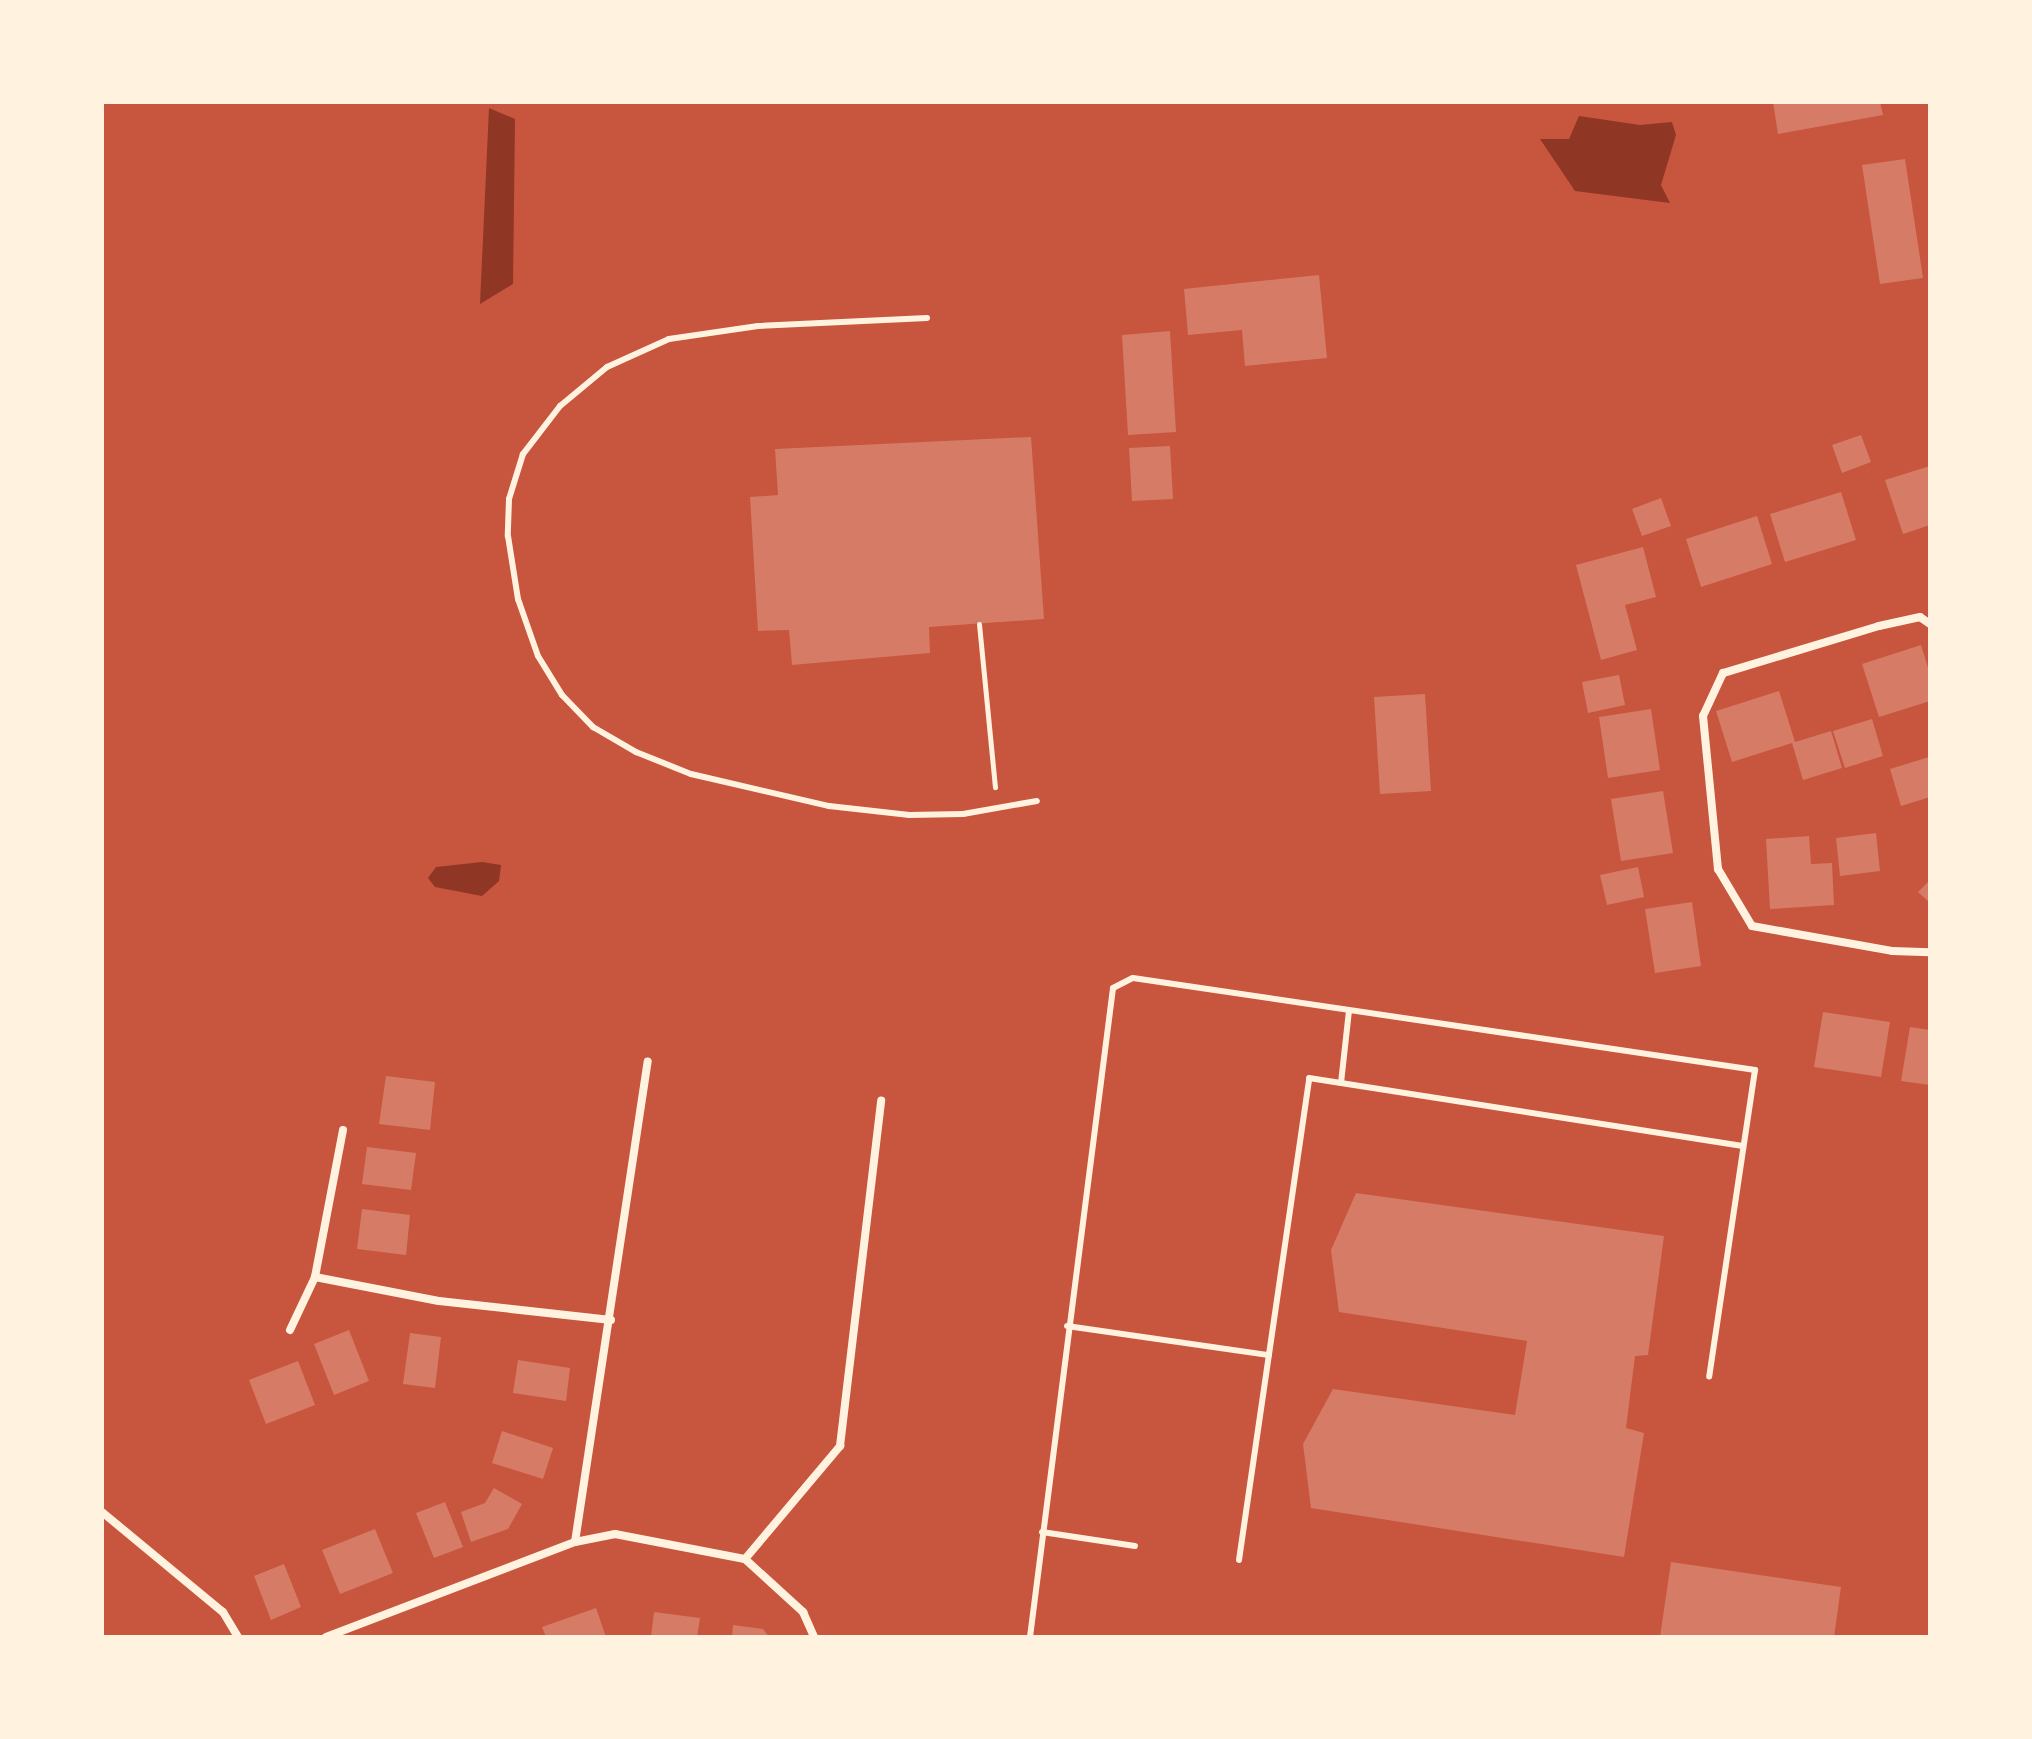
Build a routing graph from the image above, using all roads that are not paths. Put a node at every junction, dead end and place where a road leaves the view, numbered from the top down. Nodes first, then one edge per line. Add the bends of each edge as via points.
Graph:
1 (927, 318) dead end
2 (1930, 624) edge
3 (1037, 801) dead end
4 (1930, 952) edge
5 (1349, 1010) junction
6 (648, 1062) dead end
7 (1341, 1083) junction
8 (881, 1100) dead end
9 (343, 1130) dead end
10 (1743, 1146) junction
11 (315, 1277) junction
12 (611, 1320) junction
13 (1067, 1326) junction
14 (290, 1330) dead end
15 (1269, 1355) junction
16 (1709, 1377) dead end
17 (102, 1512) edge
18 (1042, 1532) junction
19 (575, 1542) junction
20 (1135, 1546) dead end
21 (745, 1559) junction
22 (1239, 1560) dead end
23 (238, 1637) edge
24 (326, 1637) edge
25 (814, 1637) edge
26 (1030, 1637) edge

1 - 3 lane via 758,326 669,339 633,351 560,406 523,454 509,499 508,536 518,599 538,656 562,695 593,727 691,774 829,806 909,815
2 - 4 street via 1920,617 1879,626 1723,673 1703,716 1718,869 1752,926 1892,951
5 - 7 lane
5 - 10 lane via 1755,1070
5 - 13 lane via 1133,978 1113,988
6 - 12 street
7 - 10 lane
7 - 15 lane via 1309,1078
8 - 21 street via 840,1446
9 - 11 street
10 - 16 lane
11 - 12 street via 439,1301
11 - 14 street
12 - 19 street
13 - 15 lane
13 - 18 lane
15 - 22 lane
17 - 23 street via 223,1612
18 - 20 lane
18 - 26 lane
19 - 21 street via 615,1534
19 - 24 street
21 - 25 street via 803,1612

